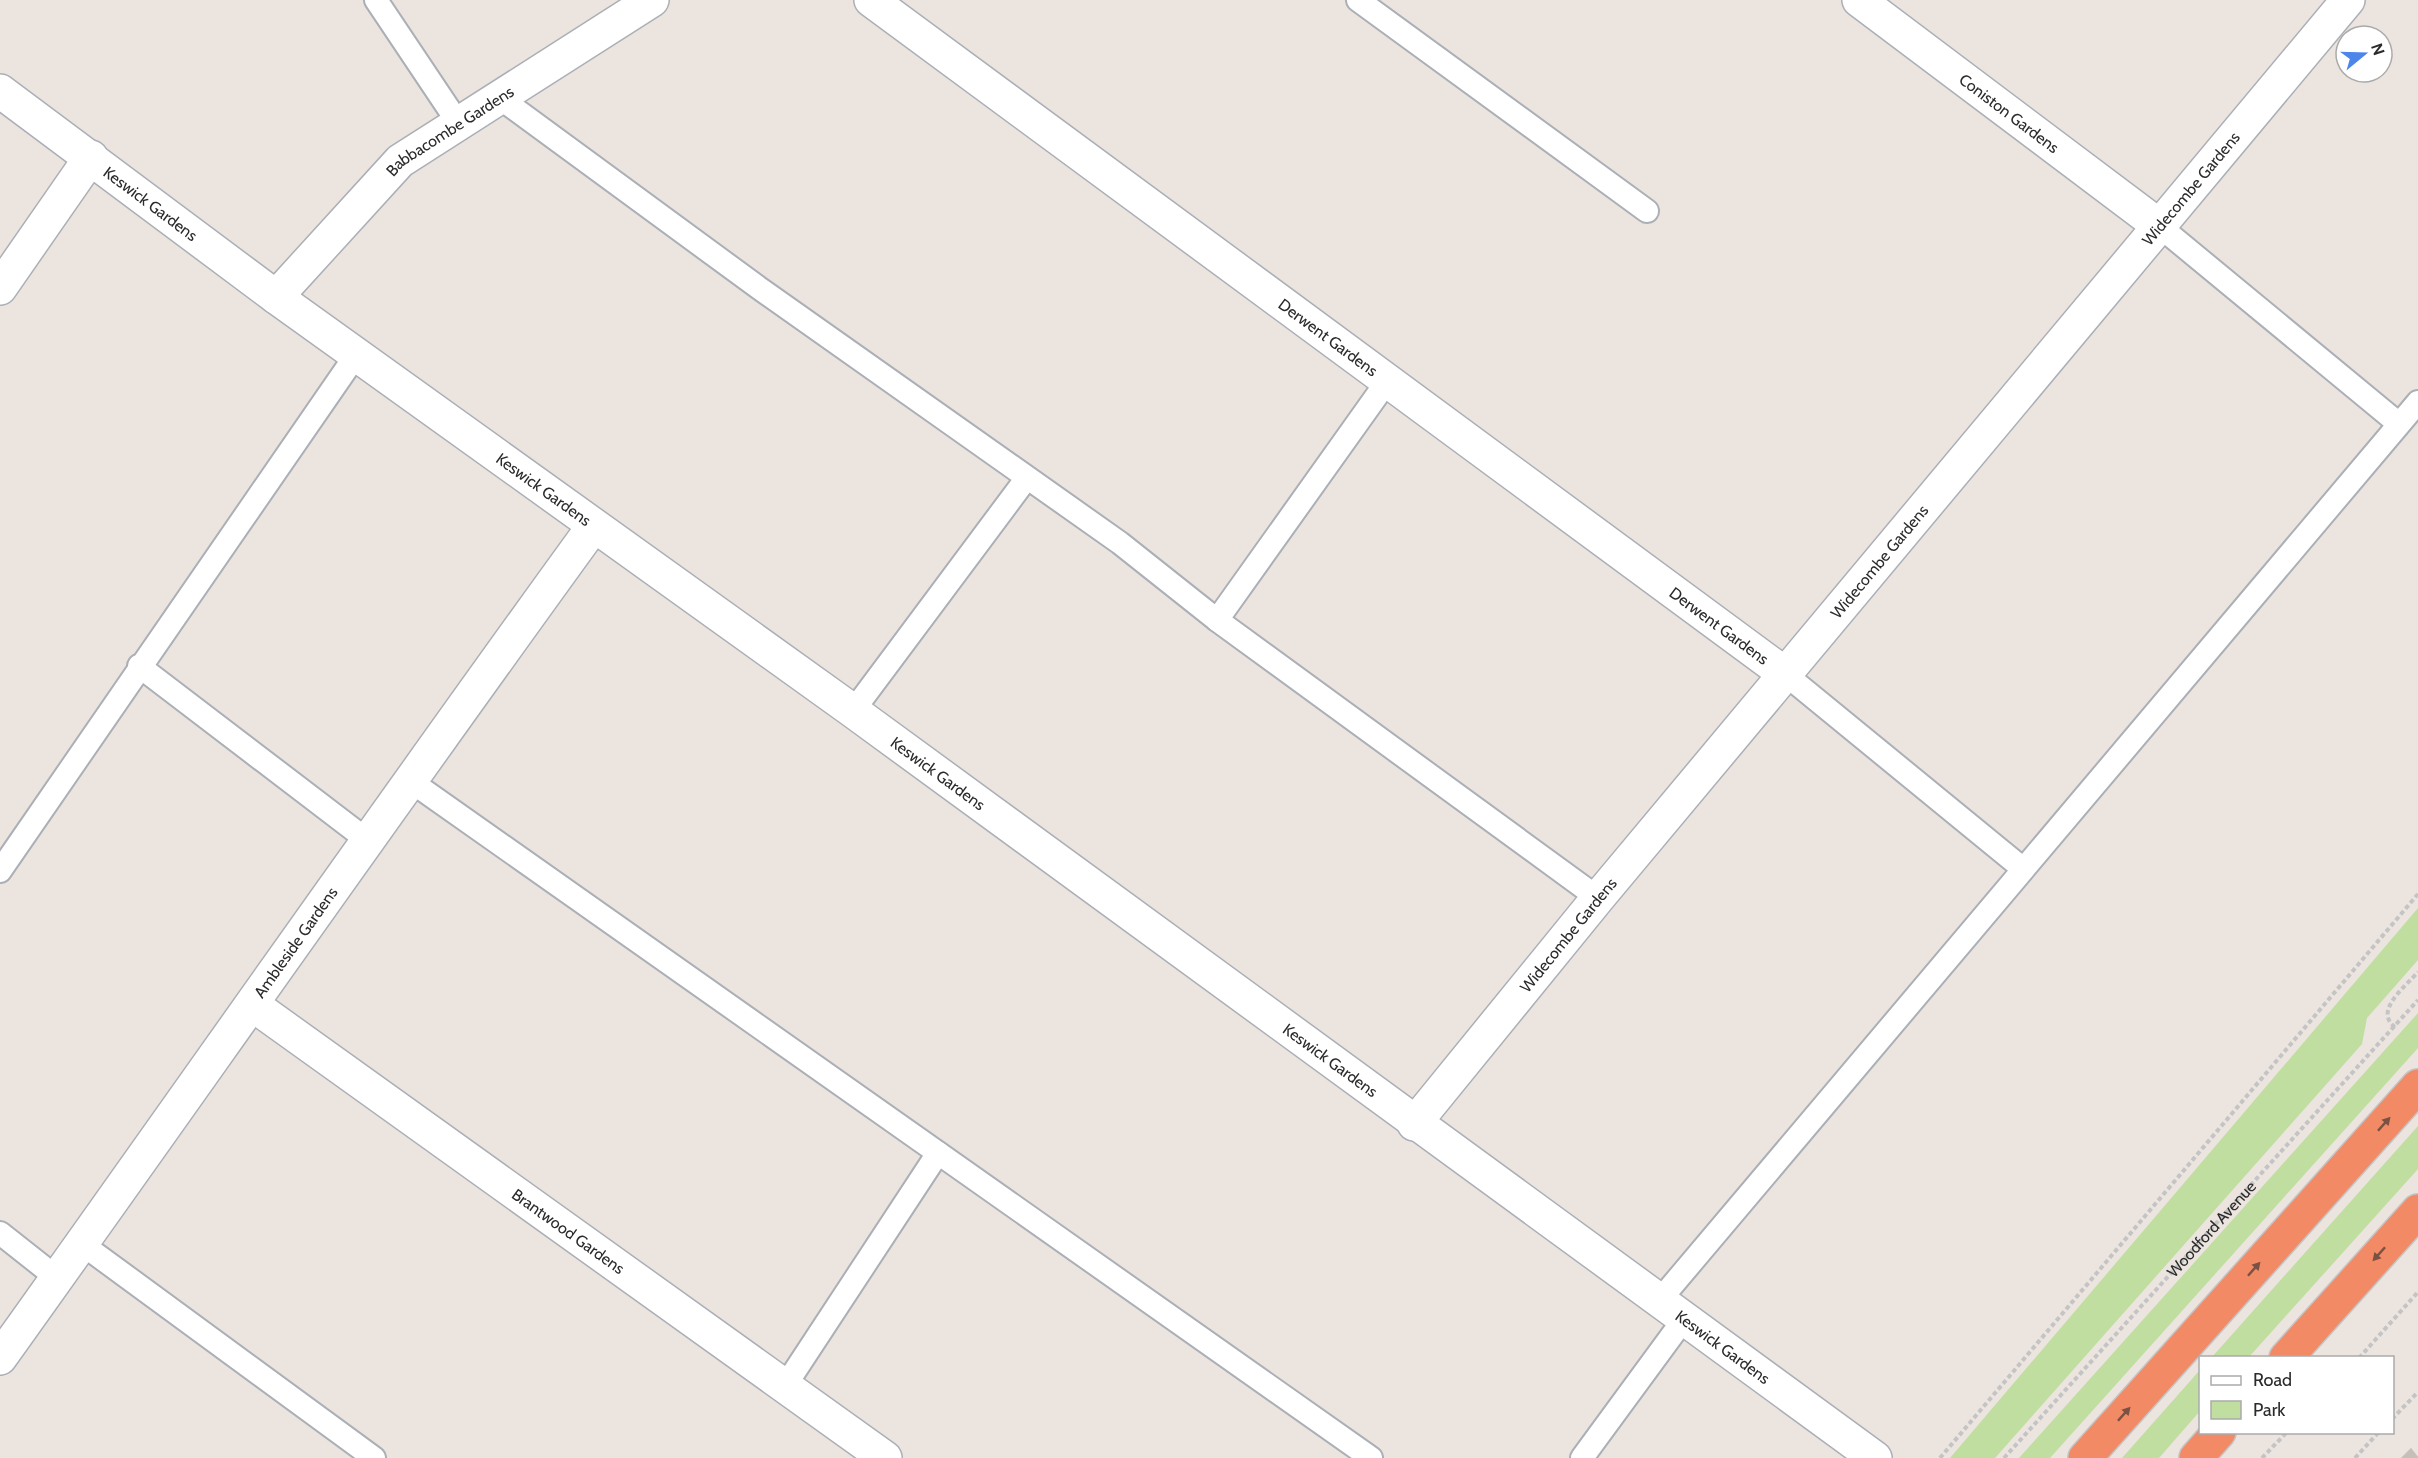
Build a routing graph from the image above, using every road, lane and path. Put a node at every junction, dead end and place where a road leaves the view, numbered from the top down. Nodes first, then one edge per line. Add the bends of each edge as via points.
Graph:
1 (376, 0) edge
2 (652, 0) edge
3 (872, 0) edge
4 (1358, 0) edge
5 (1859, 0) edge
6 (2348, 0) edge
7 (0, 91) edge
8 (500, 98) junction
9 (459, 124) junction
10 (91, 157) junction
11 (1647, 211) dead end
12 (2158, 225) junction
13 (0, 288) edge
14 (276, 297) junction
15 (356, 355) junction
16 (1388, 380) junction
17 (2418, 402) edge
18 (2399, 424) junction
19 (1026, 479) junction
20 (593, 527) junction
21 (1217, 620) junction
22 (139, 666) junction
23 (1785, 674) junction
24 (853, 711) junction
25 (409, 780) junction
26 (367, 840) junction
27 (2022, 868) junction
28 (0, 871) edge
29 (2418, 894) edge
30 (1598, 897) junction
31 (2418, 972) edge
32 (2418, 1000) edge
33 (253, 1005) junction
34 (2395, 1027) junction
35 (2418, 1086) edge
36 (1414, 1124) junction
37 (938, 1153) junction
38 (2418, 1211) edge
39 (0, 1233) edge
40 (82, 1244) junction
41 (57, 1278) junction
42 (2418, 1292) edge
43 (1671, 1310) junction
44 (2288, 1356) edge
45 (2361, 1356) edge
46 (0, 1358) edge
47 (785, 1386) junction
48 (2418, 1392) edge
49 (2394, 1417) edge
50 (2217, 1434) edge
51 (2285, 1434) edge
52 (2377, 1434) edge
53 (374, 1458) edge
54 (885, 1458) edge
55 (1371, 1458) edge
56 (1582, 1458) edge
57 (1875, 1458) edge
58 (1940, 1458) edge
59 (2004, 1458) edge
60 (2085, 1458) edge
61 (2196, 1458) edge
62 (2262, 1458) edge
63 (2355, 1458) edge

1 - 9 lane
2 - 8 street, Babbacombe Gardens
3 - 16 street, Derwent Gardens
4 - 11 lane
5 - 12 street, Coniston Gardens
6 - 12 street, Widecombe Gardens
7 - 10 street, Keswick Gardens
8 - 9 street, Babbacombe Gardens
8 - 19 lane
9 - 14 street, Babbacombe Gardens via 400,161
10 - 13 street
10 - 14 street, Keswick Gardens
12 - 18 lane
12 - 23 street, Widecombe Gardens
14 - 15 street, Keswick Gardens
15 - 20 street, Keswick Gardens
15 - 22 lane
16 - 21 lane
16 - 23 street, Derwent Gardens
17 - 18 lane
18 - 27 lane
19 - 21 lane via 1120,543
19 - 24 lane
20 - 24 street, Keswick Gardens
20 - 25 street, Ambleside Gardens
21 - 30 lane
22 - 26 lane
22 - 28 lane
23 - 27 lane
23 - 30 street, Widecombe Gardens
24 - 36 street, Keswick Gardens
25 - 26 street, Ambleside Gardens
25 - 37 lane
26 - 33 street, Ambleside Gardens
27 - 43 lane
29 - 58 path
30 - 36 street, Widecombe Gardens
31 - 34 path via 2388,1006 2387,1021
32 - 34 path, Woodford Avenue
33 - 40 street, Ambleside Gardens
33 - 47 street, Brantwood Gardens
34 - 59 path, Woodford Avenue
60 -> 35 highway
36 - 43 street, Keswick Gardens
37 - 47 lane
37 - 55 lane
38 -> 44 highway
39 - 41 lane
40 - 41 street, Ambleside Gardens
40 - 53 lane
41 - 46 street, Ambleside Gardens
42 - 45 path
43 - 56 lane
43 - 57 street, Keswick Gardens
47 - 54 street, Brantwood Gardens
48 - 49 path
50 - 61 highway
51 - 62 path
52 - 63 path

